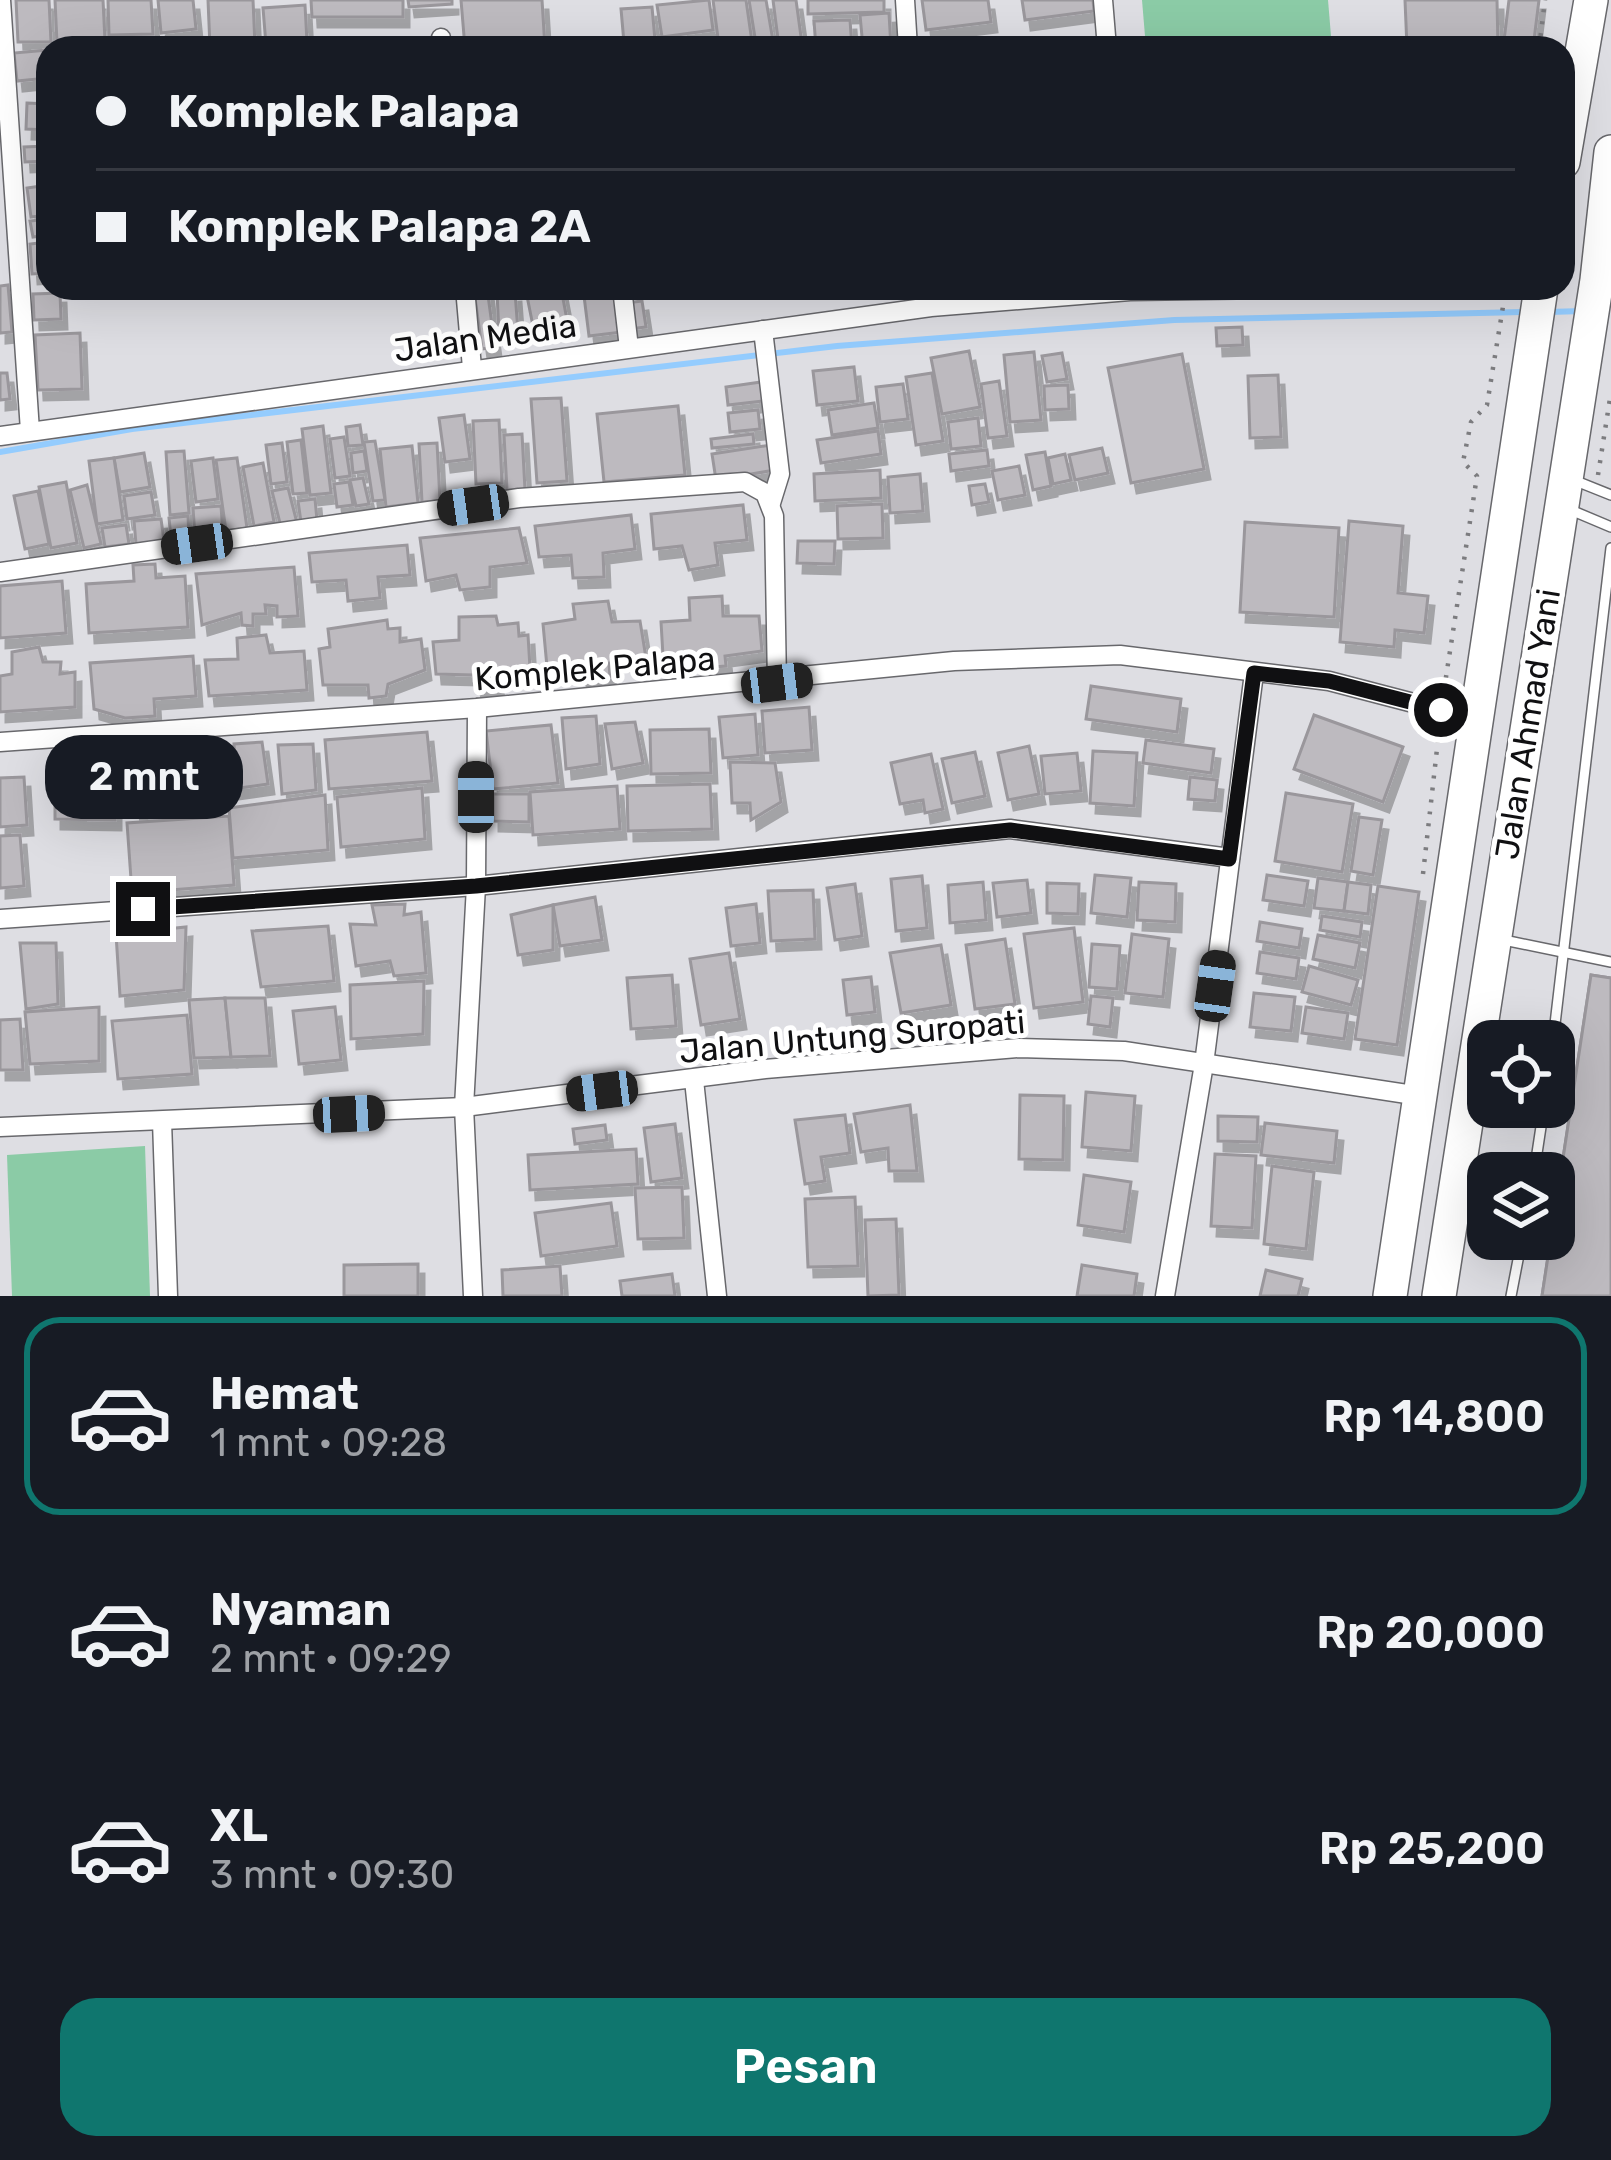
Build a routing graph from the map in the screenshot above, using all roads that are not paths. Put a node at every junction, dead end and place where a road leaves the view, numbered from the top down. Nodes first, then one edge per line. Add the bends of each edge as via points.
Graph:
1 (1, 0) edge
2 (905, 0) edge
3 (1102, 0) edge
4 (1591, 0) edge
5 (907, 36) edge
6 (1106, 36) edge
7 (1575, 93) edge
8 (1611, 152) edge
9 (1606, 216) edge
10 (465, 300) edge
11 (623, 300) edge
12 (920, 300) edge
13 (1540, 300) edge
14 (763, 330) junction
15 (629, 348) junction
16 (472, 368) junction
17 (30, 431) junction
18 (0, 436) edge
19 (1576, 485) junction
20 (1611, 495) edge
21 (771, 503) junction
22 (1611, 527) edge
23 (1611, 548) edge
24 (0, 572) edge
25 (1254, 673) junction
26 (777, 683) junction
27 (477, 708) junction
28 (1475, 719) junction
29 (0, 742) edge
30 (1229, 859) junction
31 (476, 886) junction
32 (0, 919) edge
33 (1493, 938) junction
34 (1562, 955) junction
35 (1611, 962) edge
36 (1555, 1020) edge
37 (1204, 1064) junction
38 (694, 1080) junction
39 (1420, 1096) junction
40 (464, 1107) junction
41 (162, 1121) junction
42 (0, 1127) edge
43 (1518, 1260) edge
44 (168, 1296) edge
45 (473, 1296) edge
46 (717, 1296) edge
47 (1166, 1296) edge
48 (1390, 1296) edge
49 (1439, 1296) edge
50 (1511, 1296) edge

1 - 17 street
2 - 5 street
3 - 6 street
4 - 7 highway
8 - 9 highway, Jalan Ahmad Yani
9 - 19 highway, Jalan Ahmad Yani via 1584,336
10 - 16 street
11 - 15 street
12 - 14 street, Jalan Media
13 - 28 highway, Jalan Ahmad Yani
14 - 15 street, Jalan Media
14 - 21 street via 780,474
15 - 16 street, Jalan Media
16 - 17 street, Jalan Media
17 - 18 street, Jalan Media
19 - 20 lane
19 - 22 lane
19 - 33 highway, Jalan Ahmad Yani
21 - 24 street via 745,482 519,498
21 - 26 street
23 - 34 lane
25 - 26 street, Komplek Palapa via 1120,655 954,662
25 - 28 street, Komplek Palapa via 1329,681
25 - 30 street
26 - 27 street, Komplek Palapa
27 - 29 street, Komplek Palapa
27 - 31 street
28 - 39 highway, Jalan Ahmad Yani
30 - 31 street via 1010,830
30 - 37 street
31 - 32 street
31 - 40 street
33 - 34 lane
33 - 49 highway, Jalan Ahmad Yani
34 - 35 lane
34 - 36 lane
37 - 38 street, Jalan Untung Suropati via 1019,1048
37 - 39 street, Jalan Untung Suropati
37 - 47 street
38 - 40 street, Jalan Untung Suropati
38 - 46 street
39 - 48 highway, Jalan Ahmad Yani
40 - 41 street, Jalan Untung Suropati
40 - 45 street
41 - 42 street, Jalan Untung Suropati
41 - 44 street
43 - 50 lane

